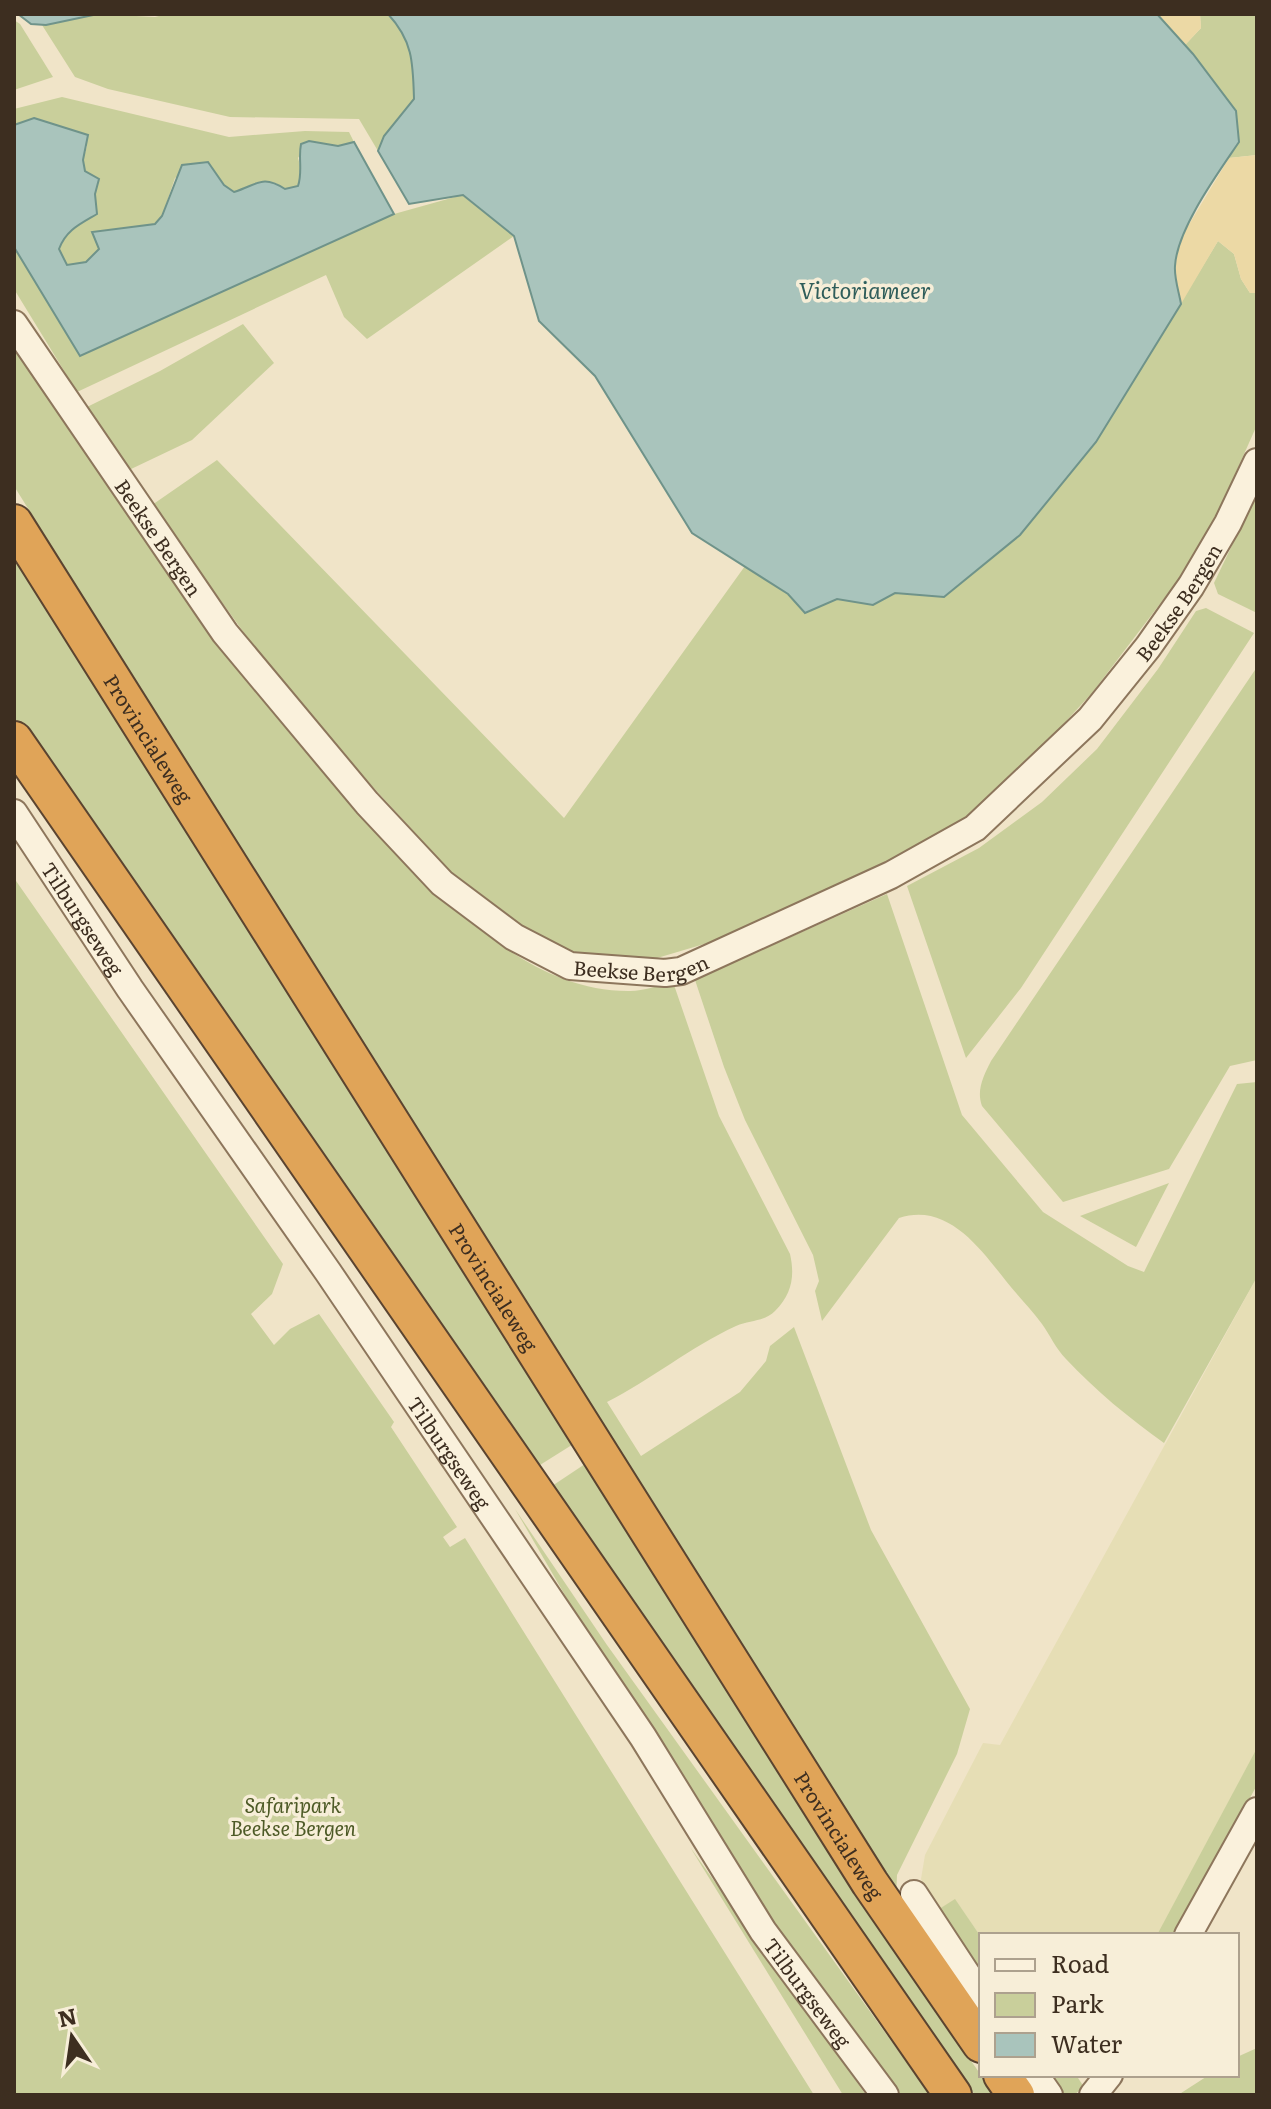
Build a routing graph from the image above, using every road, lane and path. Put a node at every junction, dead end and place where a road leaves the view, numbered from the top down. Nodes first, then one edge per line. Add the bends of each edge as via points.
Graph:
1 (14, 324) edge
2 (1257, 462) edge
3 (14, 523) edge
4 (14, 740) edge
5 (14, 813) edge
6 (1257, 1811) edge
7 (914, 1894) dead end
8 (1189, 1933) edge
9 (979, 1993) edge
10 (979, 2041) edge
11 (1003, 2077) edge
12 (1036, 2077) edge
13 (1107, 2077) edge
14 (885, 2095) edge
15 (953, 2095) edge
16 (1016, 2095) edge
17 (1049, 2095) edge
18 (1093, 2095) edge

1 - 2 street, Beekse Bergen via 225,633 367,803 442,883 514,937 570,966 681,971 891,875 975,828 1090,719 1148,647 1191,586
3 - 10 highway, Provincialeweg via 870,1883
4 - 15 highway
5 - 14 street, Tilburgseweg via 643,1737 763,1931
6 - 8 street
7 - 9 street
11 - 16 highway
12 - 17 street
13 - 18 street

